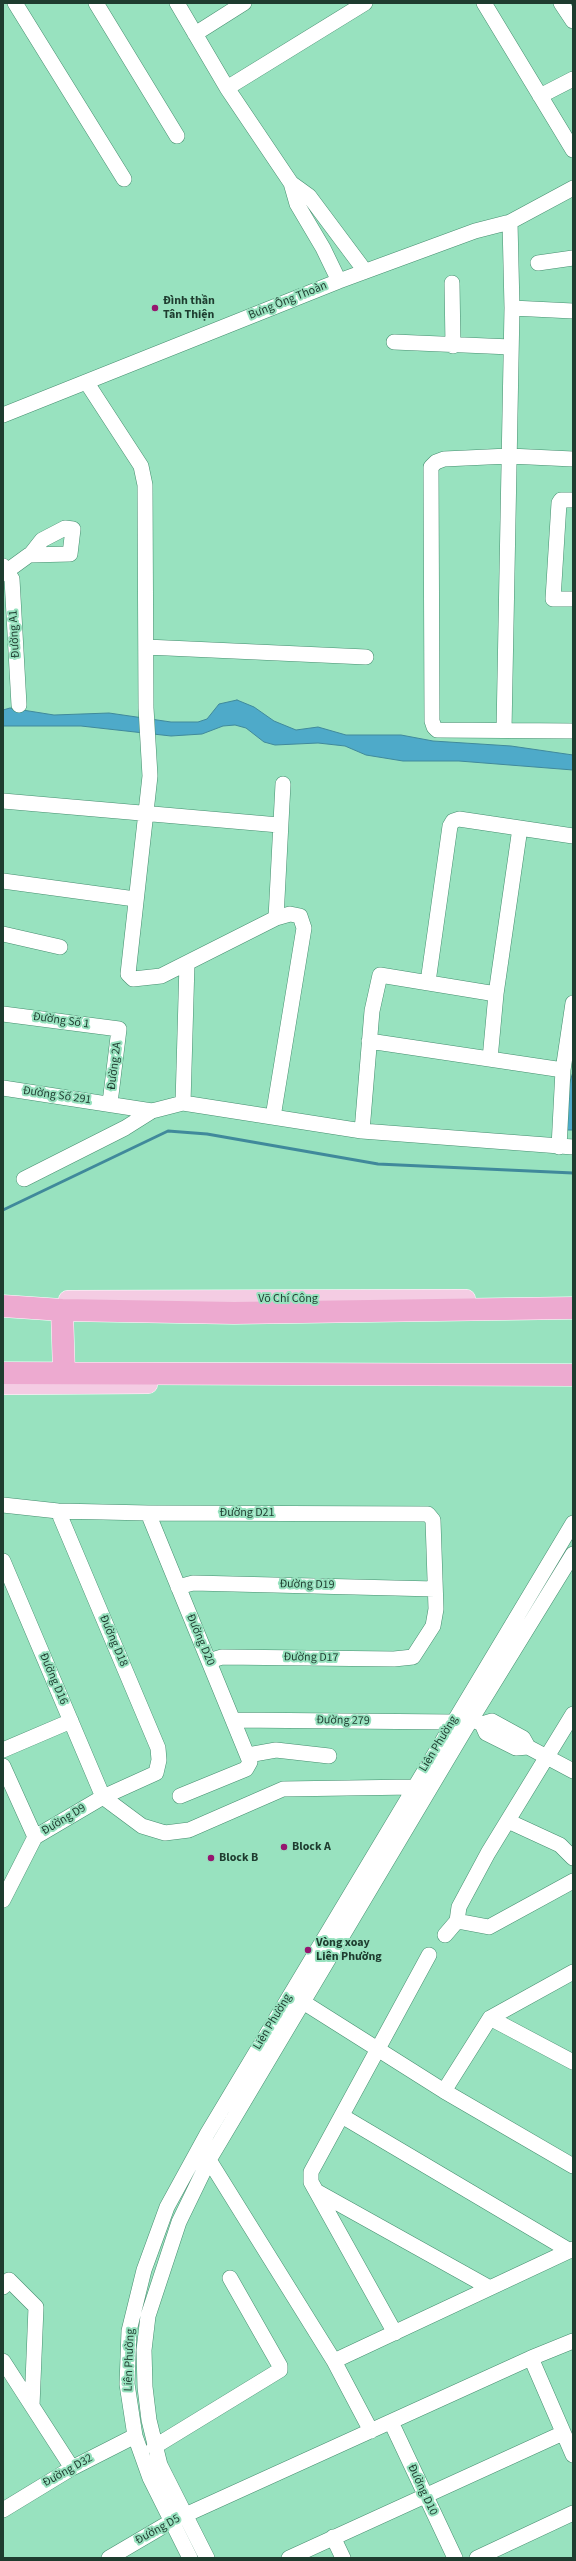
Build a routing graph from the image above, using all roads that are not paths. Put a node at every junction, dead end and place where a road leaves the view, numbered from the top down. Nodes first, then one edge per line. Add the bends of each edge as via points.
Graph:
1 (15, 3) edge
2 (96, 3) edge
3 (177, 3) edge
4 (244, 3) edge
5 (365, 3) edge
6 (484, 3) edge
7 (561, 3) edge
8 (573, 21) edge
9 (194, 34) junction
10 (573, 79) edge
11 (227, 88) junction
12 (540, 96) junction
13 (178, 136) dead end
14 (573, 150) edge
15 (124, 179) dead end
16 (292, 184) junction
17 (573, 188) edge
18 (510, 222) junction
19 (573, 258) edge
20 (538, 263) dead end
21 (365, 271) junction
22 (339, 281) junction
23 (452, 282) dead end
24 (512, 308) junction
25 (573, 311) edge
26 (394, 342) dead end
27 (453, 346) junction
28 (511, 347) junction
29 (87, 383) junction
30 (3, 416) edge
31 (509, 456) junction
32 (573, 459) edge
33 (573, 500) edge
34 (31, 554) dead end
35 (5, 568) edge
36 (573, 599) edge
37 (146, 647) junction
38 (366, 657) dead end
39 (19, 705) dead end
40 (504, 730) junction
41 (573, 731) edge
42 (283, 784) dead end
43 (3, 801) edge
44 (147, 814) junction
45 (279, 825) junction
46 (520, 828) junction
47 (573, 836) edge
48 (3, 881) edge
49 (135, 899) junction
50 (276, 918) junction
51 (3, 934) edge
52 (60, 947) dead end
53 (187, 963) junction
54 (428, 982) junction
55 (496, 994) junction
56 (573, 1003) edge
57 (3, 1014) edge
58 (119, 1029) joint
59 (370, 1041) junction
60 (490, 1059) junction
61 (564, 1070) junction
62 (3, 1088) edge
63 (110, 1103) junction
64 (183, 1103) junction
65 (152, 1111) junction
66 (273, 1117) junction
67 (362, 1131) junction
68 (566, 1147) edge
69 (24, 1179) dead end
70 (573, 1299) edge
71 (4, 1306) edge
72 (573, 1308) edge
73 (62, 1310) junction
74 (3, 1373) edge
75 (64, 1373) junction
76 (573, 1375) edge
77 (3, 1385) edge
78 (573, 1385) edge
79 (3, 1506) edge
80 (58, 1511) junction
81 (148, 1513) junction
82 (573, 1523) edge
83 (573, 1554) edge
84 (3, 1561) edge
85 (178, 1587) junction
86 (435, 1588) junction
87 (209, 1660) junction
88 (573, 1714) edge
89 (455, 1717) junction
90 (233, 1720) junction
91 (71, 1721) junction
92 (477, 1722) junction
93 (3, 1750) edge
94 (329, 1756) dead end
95 (547, 1758) junction
96 (249, 1760) junction
97 (3, 1766) edge
98 (573, 1771) edge
99 (156, 1773) joint
100 (413, 1787) junction
101 (180, 1796) dead end
102 (103, 1797) junction
103 (508, 1820) junction
104 (36, 1837) junction
105 (573, 1858) edge
106 (573, 1881) edge
107 (3, 1900) edge
108 (457, 1920) junction
109 (445, 1935) dead end
110 (429, 1955) dead end
111 (573, 1972) edge
112 (303, 2002) junction
113 (490, 2018) junction
114 (379, 2049) junction
115 (573, 2062) edge
116 (444, 2090) junction
117 (342, 2116) junction
118 (209, 2160) junction
119 (572, 2164) edge
120 (316, 2191) junction
121 (571, 2250) edge
122 (230, 2278) dead end
123 (3, 2287) edge
124 (490, 2288) junction
125 (395, 2333) junction
126 (573, 2340) edge
127 (531, 2358) junction
128 (3, 2361) edge
129 (334, 2361) junction
130 (32, 2406) junction
131 (391, 2422) junction
132 (371, 2432) junction
133 (563, 2433) junction
134 (135, 2436) junction
135 (154, 2447) junction
136 (573, 2455) edge
137 (72, 2468) junction
138 (424, 2495) junction
139 (3, 2510) edge
140 (573, 2513) edge
141 (187, 2515) junction
142 (172, 2521) junction
143 (333, 2537) junction
144 (109, 2558) edge
145 (190, 2558) edge
146 (208, 2558) edge
147 (289, 2558) edge
148 (343, 2558) edge
149 (455, 2558) edge
150 (476, 2558) edge

1 - 15 street
2 - 13 street
3 - 9 street
4 - 9 street
5 - 11 street
6 - 12 street
7 - 8 street
9 - 11 street
10 - 12 street
11 - 16 street
12 - 14 street
16 - 21 street via 309,196
16 - 22 street via 297,204
17 - 18 street, Bưng Ông Thoàn
18 - 21 street, Bưng Ông Thoàn via 475,231
18 - 24 street
19 - 20 street
21 - 22 street, Bưng Ông Thoàn
22 - 29 street, Bưng Ông Thoàn
23 - 27 street
24 - 25 street
24 - 28 street
26 - 27 street
27 - 28 street
28 - 31 street
29 - 30 street, Bưng Ông Thoàn
29 - 37 street via 141,466 145,485
31 - 32 street
31 - 40 street
31 - 40 street via 444,459 431,467 432,721 437,730
33 - 36 street via 561,500 559,503 553,599
34 - 35 street
35 - 39 street, Đường A1 via 12,578
37 - 38 street
37 - 44 street via 150,776
40 - 41 street
42 - 45 street
43 - 44 street
44 - 45 street
44 - 49 street
45 - 50 street
46 - 47 street
46 - 54 street via 459,819 453,821 450,826
46 - 55 street
48 - 49 street
49 - 53 street via 128,974 134,979 162,976
50 - 53 street
50 - 66 street via 295,914 304,921 304,928
51 - 52 street
53 - 64 street
54 - 55 street
54 - 59 street via 380,975 372,1011
55 - 60 street
56 - 61 street
57 - 58 street, Đường Số 1
58 - 63 street, Đường 2A
59 - 60 street
59 - 67 street
60 - 61 street
61 - 68 street
62 - 63 street, Đường Số 291
63 - 65 street, Đường Số 291
64 - 65 street
64 - 66 street
65 - 69 street via 125,1128
66 - 67 street
67 - 68 street
70 - 71 main road, Võ Chí Công via 19,1300
71 - 73 highway, Võ Chí Công
72 - 73 highway, Võ Chí Công via 234,1313
73 - 75 highway
74 - 75 highway
75 - 76 highway
77 - 78 main road
79 - 80 street, Đường D21
80 - 81 street, Đường D21
80 - 99 street, Đường D18 via 158,1748
81 - 85 street, Đường D20
81 - 86 street, Đường D21 via 428,1514 433,1520
82 - 89 street, Liên Phường
83 - 92 street, Liên Phường
84 - 91 street, Đường D16
85 - 86 street, Đường D19 via 193,1584
85 - 87 street, Đường D20
86 - 87 street, Đường D17 via 436,1609 432,1626 413,1657 222,1657
87 - 90 street, Đường D20
88 - 95 street
89 - 90 street, Đường 279
89 - 92 street
89 - 100 street, Liên Phường
90 - 96 street, Đường D20
91 - 93 street
91 - 102 street, Đường D16
92 - 95 street via 492,1721 523,1738 528,1747
92 - 112 street, Liên Phường
94 - 96 street via 276,1750
95 - 98 street
95 - 103 street
96 - 101 street
97 - 104 street
99 - 102 street, Đường D9
100 - 102 street via 283,1789 189,1830 165,1833 142,1826
100 - 134 street, Liên Phường via 207,2134 167,2207 144,2270 129,2331 127,2384
102 - 104 street, Đường D9
103 - 105 street via 560,1845
103 - 108 street via 459,1907
104 - 107 street, Đường D9
106 - 108 street via 489,1927
108 - 109 street
110 - 114 street
111 - 113 street
112 - 114 street
112 - 118 street, Liên Phường
113 - 115 street
113 - 116 street
114 - 116 street
114 - 117 street
116 - 119 street
117 - 120 street via 311,2172 311,2182
117 - 121 street
118 - 129 street
118 - 135 street, Liên Phường via 179,2222 148,2316 144,2350 145,2387
120 - 124 street
120 - 125 street
121 - 124 street
122 - 135 street via 280,2370
123 - 130 street via 9,2280 36,2307
124 - 125 street
125 - 129 street
126 - 127 street, Đường D5
127 - 131 street, Đường D5
127 - 133 street
128 - 130 street
129 - 132 street
130 - 137 street
131 - 132 street, Đường D5
131 - 138 street, Đường D10
132 - 141 street, Đường D5
133 - 136 street
133 - 138 street
134 - 137 street, Đường D32
134 - 142 street, Liên Phường via 150,2478
135 - 141 street, Liên Phường via 160,2464
137 - 139 street, Đường D32
138 - 143 street
138 - 149 street, Đường D10
140 - 150 street
141 - 142 street, Đường D5
141 - 146 street, Liên Phường
142 - 144 street, Đường D5
142 - 145 street, Liên Phường
143 - 147 street
143 - 148 street

